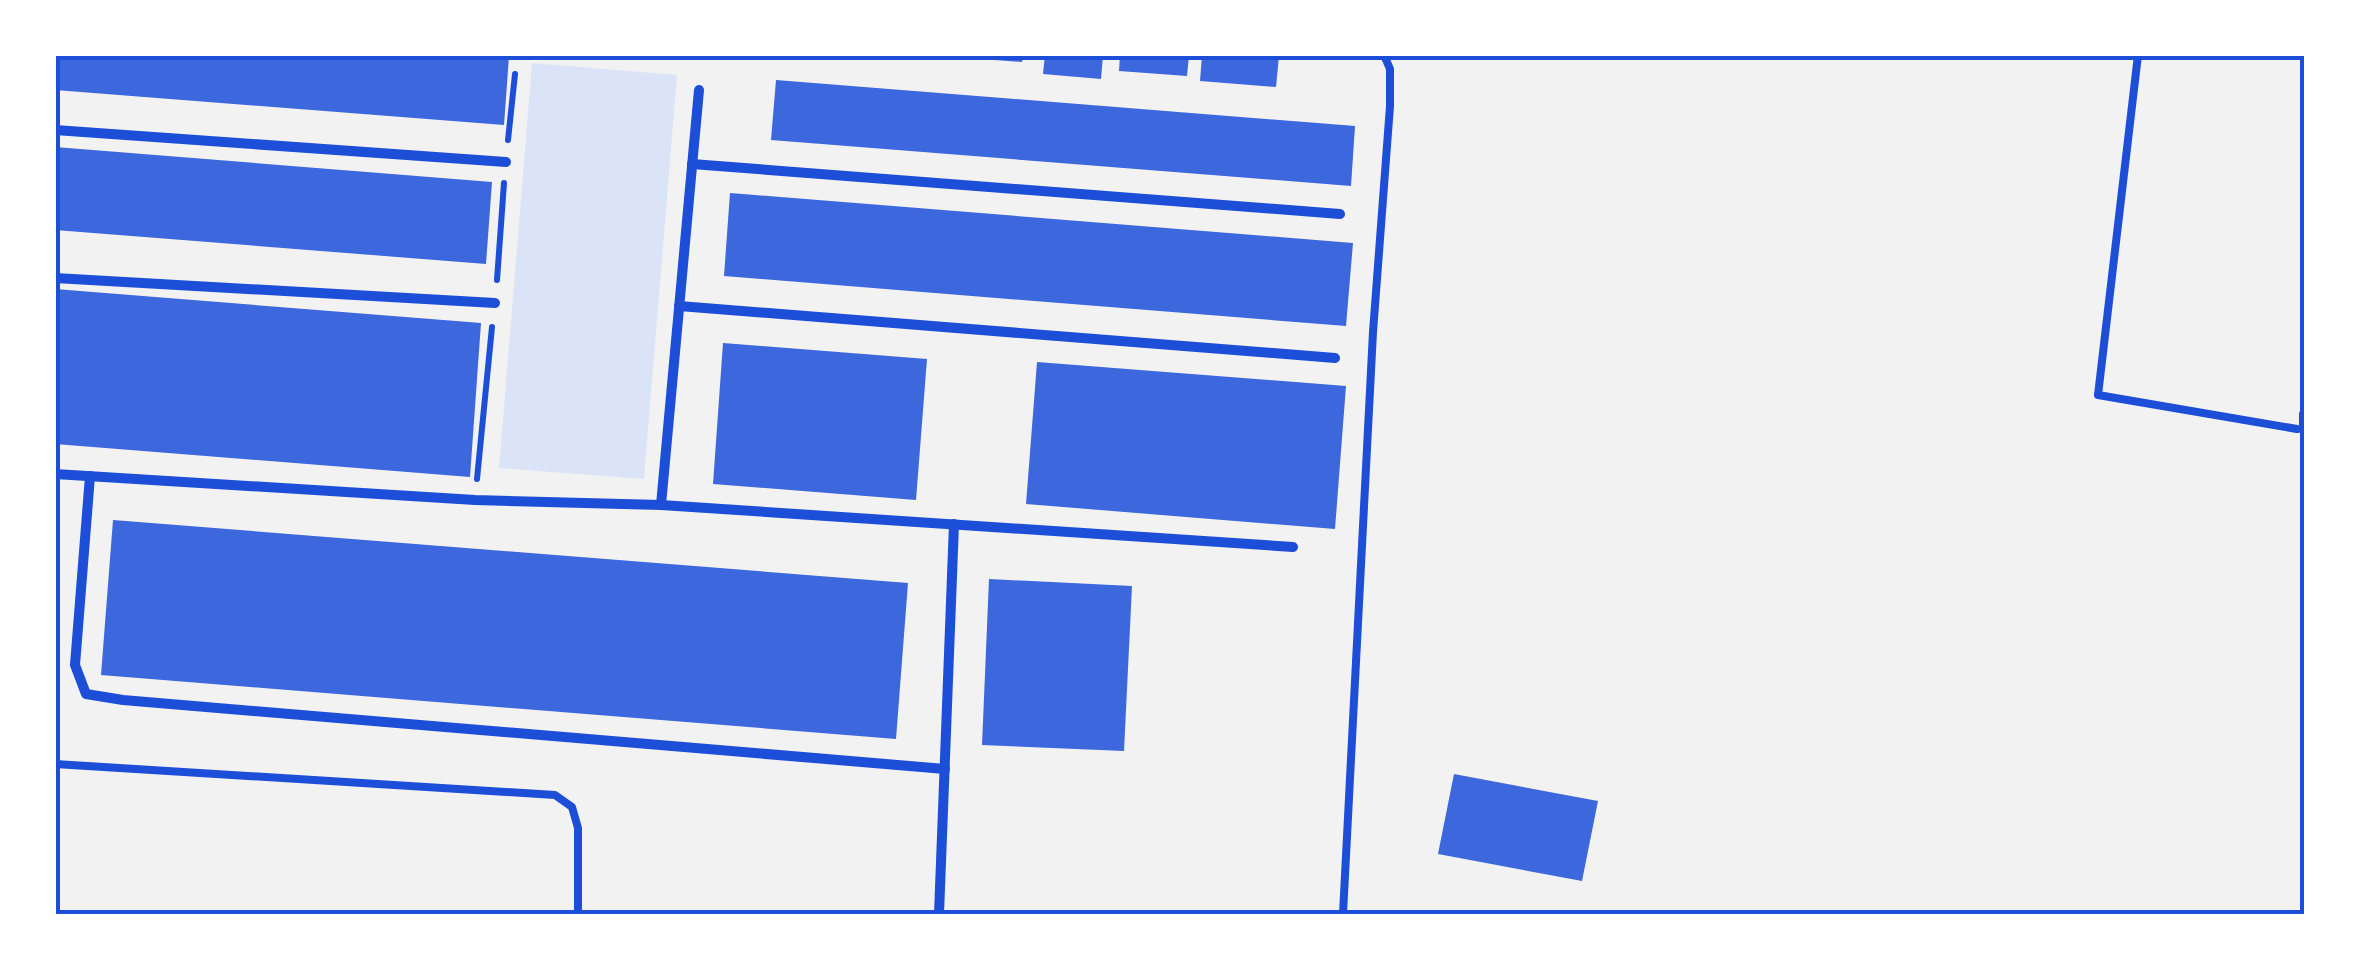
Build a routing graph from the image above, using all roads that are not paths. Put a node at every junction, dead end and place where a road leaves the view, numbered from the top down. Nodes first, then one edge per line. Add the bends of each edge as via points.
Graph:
1 (1384, 55) edge
2 (2138, 55) edge
3 (698, 90) dead end
4 (55, 130) edge
5 (506, 162) dead end
6 (692, 164) junction
7 (1340, 214) dead end
8 (55, 278) edge
9 (495, 304) dead end
10 (679, 306) junction
11 (1336, 358) dead end
12 (2304, 414) edge
13 (2301, 430) edge
14 (55, 474) edge
15 (90, 476) junction
16 (661, 505) junction
17 (954, 524) junction
18 (1293, 546) dead end
19 (55, 764) edge
20 (945, 768) junction
21 (578, 914) edge
22 (939, 914) edge
23 (1344, 914) edge

1 - 23 lane via 1390,106
2 - 13 lane via 2098,395
3 - 6 street
4 - 5 street
6 - 7 street
6 - 10 street
8 - 9 street
10 - 11 street
10 - 16 street
12 - 13 street
14 - 15 street
15 - 16 street
15 - 20 street via 74,665 86,694
16 - 17 street
17 - 18 street
17 - 20 street
19 - 21 lane via 555,795 572,807 578,828
20 - 22 street

